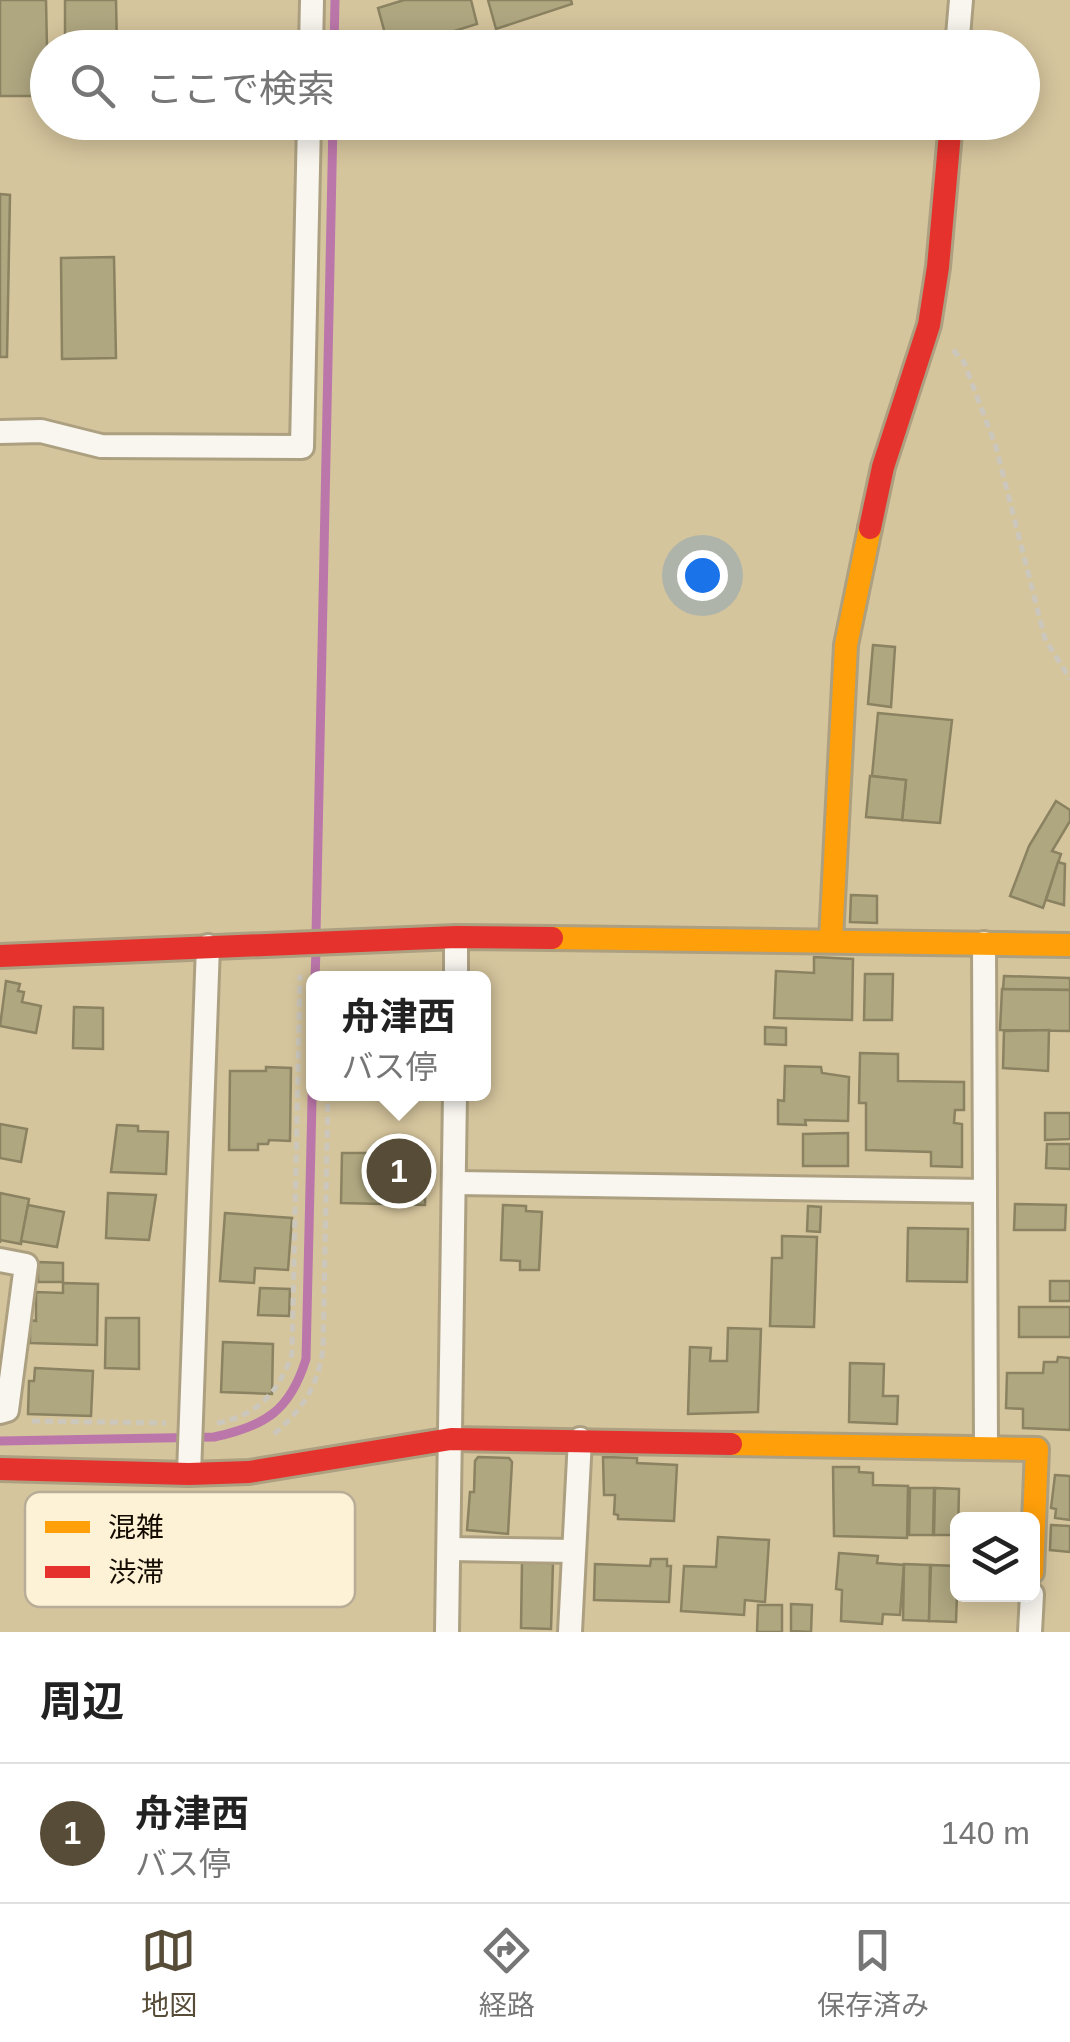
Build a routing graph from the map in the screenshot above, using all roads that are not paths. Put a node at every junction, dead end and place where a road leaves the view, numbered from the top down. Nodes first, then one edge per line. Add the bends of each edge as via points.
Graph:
1 (312, 0) edge
2 (961, 0) edge
3 (311, 30) edge
4 (958, 30) edge
5 (310, 140) edge
6 (949, 140) edge
7 (0, 432) edge
8 (456, 936) junction
9 (831, 940) junction
10 (984, 943) junction
11 (1070, 945) edge
12 (208, 946) junction
13 (0, 956) edge
14 (456, 971) edge
15 (456, 1101) edge
16 (456, 1183) junction
17 (984, 1192) junction
18 (0, 1260) edge
19 (7, 1416) edge
20 (450, 1438) junction
21 (580, 1439) junction
22 (986, 1447) junction
23 (0, 1470) edge
24 (188, 1474) junction
25 (1034, 1512) edge
26 (450, 1549) junction
27 (574, 1552) junction
28 (1032, 1602) edge
29 (447, 1632) edge
30 (570, 1632) edge
31 (1030, 1632) edge

1 - 3 street
2 - 4 street
5 - 7 street via 302,447 100,446 42,432
6 - 9 street via 929,325 883,467 846,645
8 - 9 street
8 - 12 street
8 - 14 street
9 - 10 street
10 - 11 street
10 - 17 street
12 - 13 street
12 - 24 street
15 - 16 street
16 - 17 street
16 - 20 street
17 - 22 street
18 - 19 street via 26,1265
20 - 21 street
20 - 24 street via 248,1472
20 - 26 street
21 - 22 street
21 - 27 street
22 - 25 street via 1037,1449
23 - 24 street
26 - 27 street
26 - 29 street
27 - 30 street
28 - 31 street

